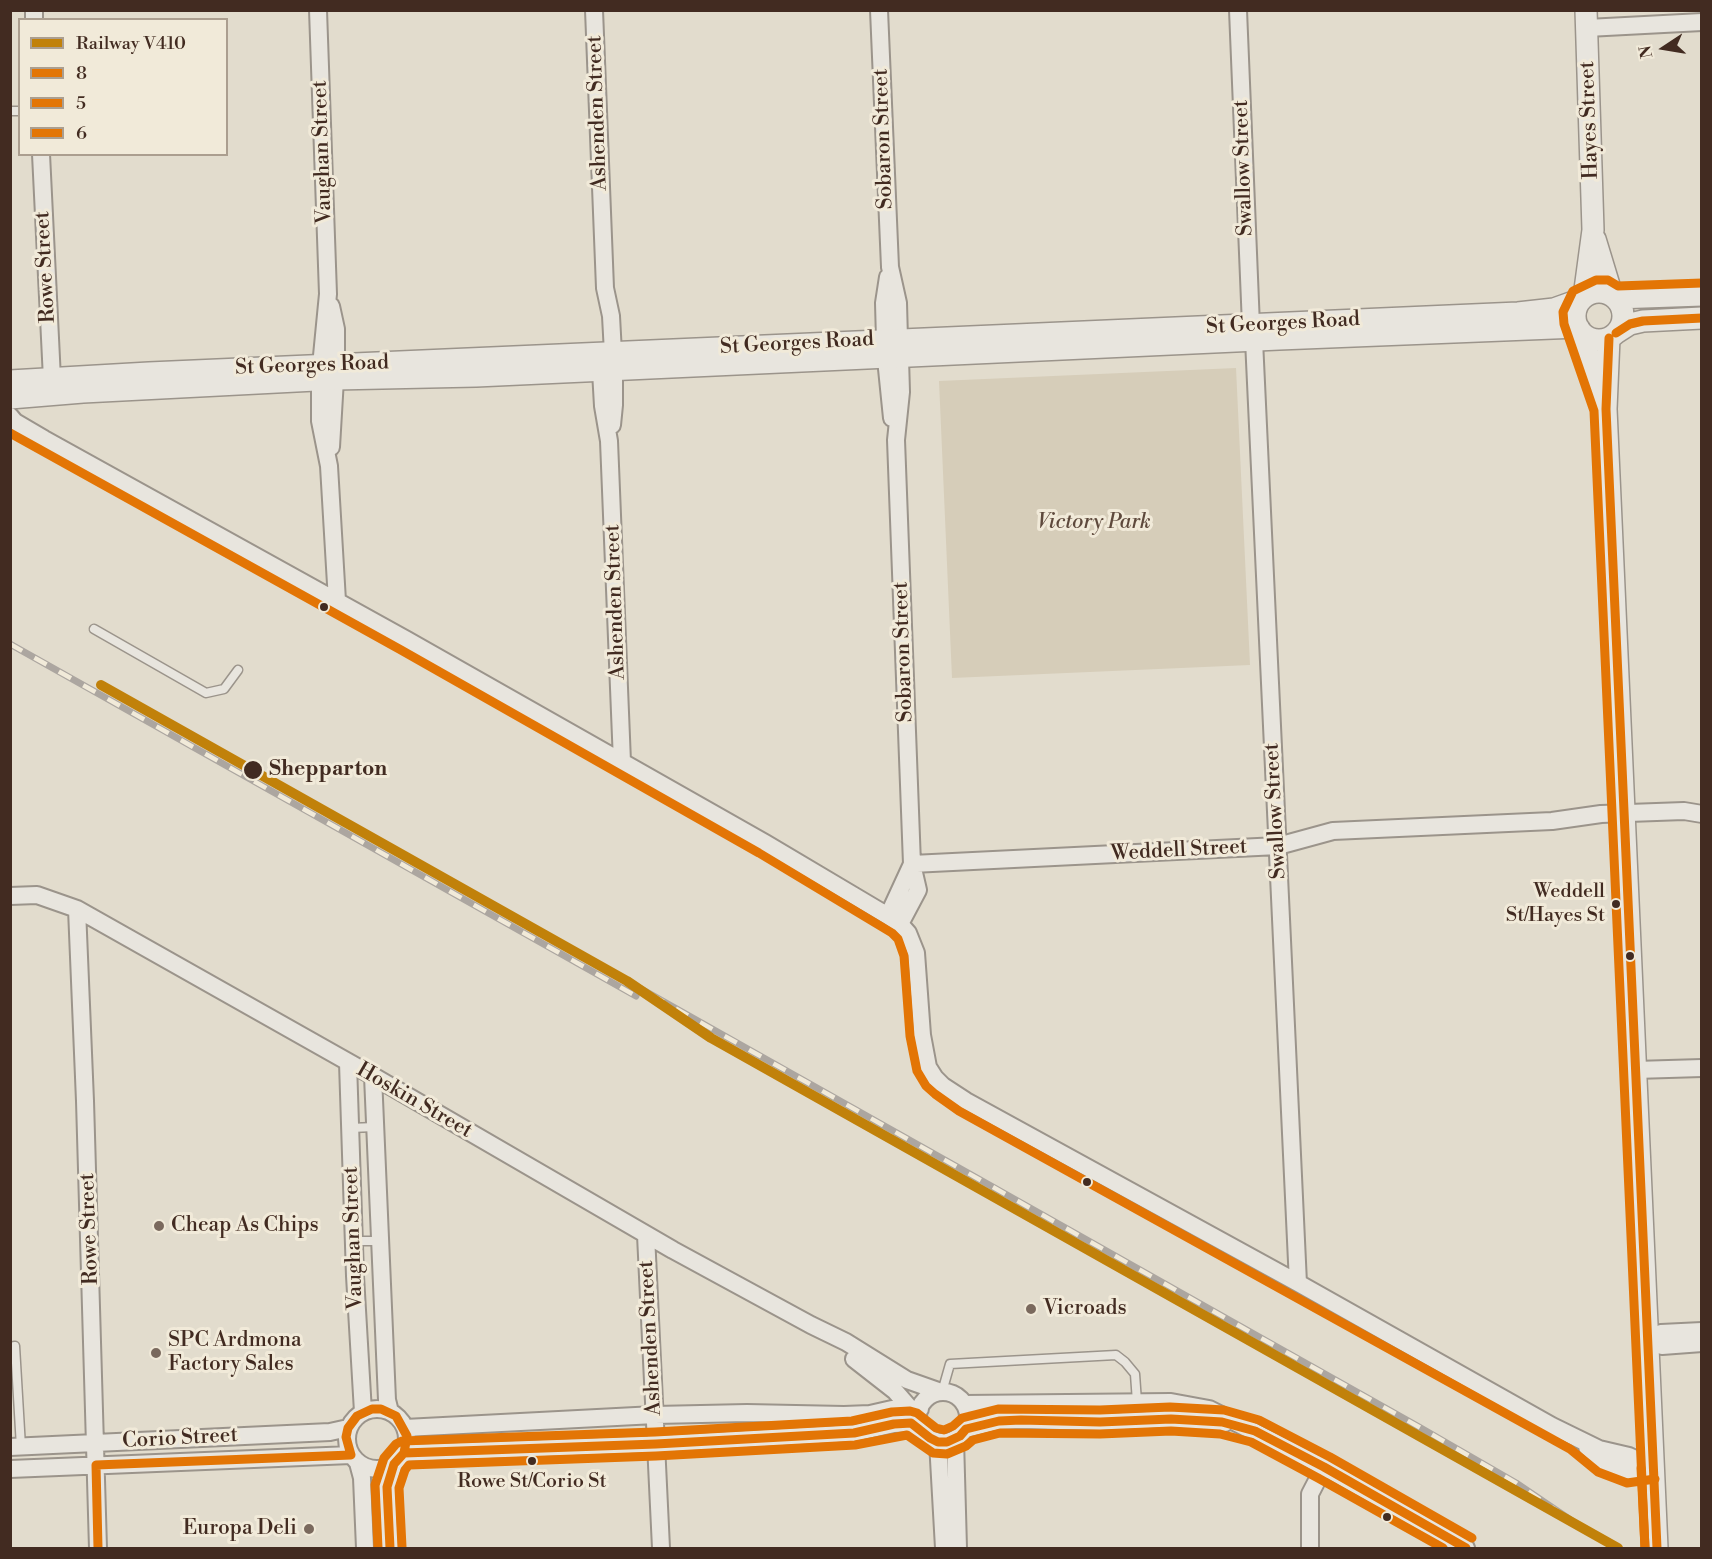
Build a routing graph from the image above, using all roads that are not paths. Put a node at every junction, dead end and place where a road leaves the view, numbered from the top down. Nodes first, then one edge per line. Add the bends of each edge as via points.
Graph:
1 (318, 10) edge
2 (594, 10) edge
3 (879, 10) edge
4 (1238, 10) edge
5 (1586, 19) edge
6 (1701, 22) edge
7 (41, 156) edge
8 (1593, 230) junction
9 (1701, 295) edge
10 (1613, 296) junction
11 (1665, 297) junction
12 (1583, 298) junction
13 (1701, 318) edge
14 (1666, 320) junction
15 (1525, 321) junction
16 (1579, 329) junction
17 (1253, 333) junction
18 (1612, 335) junction
19 (892, 349) junction
20 (607, 362) junction
21 (328, 373) junction
22 (10, 381) edge
23 (52, 387) junction
24 (10, 398) edge
25 (1606, 409) junction
26 (10, 416) edge
27 (337, 601) junction
28 (94, 629) dead end
29 (238, 670) dead end
30 (622, 762) junction
31 (1700, 814) edge
32 (1624, 818) junction
33 (1278, 846) junction
34 (912, 864) junction
35 (10, 896) edge
36 (77, 909) junction
37 (894, 920) junction
38 (348, 1063) junction
39 (1701, 1068) edge
40 (1635, 1070) junction
41 (373, 1076) junction
42 (375, 1127) junction
43 (350, 1128) junction
44 (646, 1234) junction
45 (380, 1240) junction
46 (354, 1241) junction
47 (1298, 1283) junction
48 (811, 1325) junction
49 (1701, 1331) edge
50 (1647, 1339) junction
51 (1701, 1343) edge
52 (10, 1347) edge
53 (942, 1392) junction
54 (1137, 1402) junction
55 (964, 1404) junction
56 (363, 1412) junction
57 (390, 1412) junction
58 (916, 1412) junction
59 (655, 1415) junction
60 (348, 1428) junction
61 (405, 1428) junction
62 (1255, 1431) junction
63 (946, 1436) junction
64 (96, 1443) junction
65 (656, 1444) junction
66 (16, 1447) edge
67 (354, 1459) junction
68 (399, 1459) junction
69 (96, 1465) junction
70 (1324, 1467) junction
71 (1653, 1467) junction
72 (10, 1469) edge
73 (98, 1548) edge
74 (365, 1548) edge
75 (390, 1548) edge
76 (660, 1548) edge
77 (944, 1548) edge
78 (958, 1548) edge
79 (1310, 1548) edge
80 (1466, 1548) edge
81 (1657, 1548) edge

1 - 21 street, Vaughan Street via 328,294 336,329
2 - 20 street, Ashenden Street via 605,288 611,316
3 - 19 street, Sobaron Street via 890,267 898,303
4 - 17 street, Swallow Street
5 - 6 street
5 - 8 street, Hayes Street
7 - 23 street, Rowe Street
8 - 10 street, Hayes Street
8 - 12 street, Hayes Street
9 - 11 street
10 - 11 street
10 - 12 street via 1598,292
10 - 18 street via 1623,311 1620,327
11 - 14 street
12 - 15 street, St Georges Road
12 - 16 street via 1575,312
13 - 14 street
14 - 18 street via 1630,324
15 - 16 street, St Georges Road
15 - 17 street, St Georges Road
16 - 18 street via 1593,339
16 - 25 street
17 - 19 street, St Georges Road
17 - 33 street, Swallow Street
18 - 25 street
19 - 20 street, St Georges Road
19 - 34 street, Sobaron Street via 901,392 896,440
20 - 21 street, St Georges Road
20 - 30 street, Ashenden Street via 614,405 609,441
21 - 23 street, St Georges Road
21 - 27 street, Vaughan Street
22 - 23 street, St Georges Road
23 - 24 street, St Georges Road
25 - 32 street
26 - 27 street via 44,439
27 - 30 street
28 - 29 lane via 206,693 224,689
30 - 37 street
31 - 32 street, Weddell Street via 1686,820
32 - 33 street, Weddell Street via 1601,824 1552,821 1333,831
32 - 40 street
33 - 34 street, Weddell Street
33 - 47 street, Swallow Street
34 - 37 street, Sobaron Street via 918,890
35 - 36 street, Hoskin Street via 37,895
36 - 38 street, Hoskin Street
36 - 64 street, Rowe Street
37 - 47 street via 913,942 916,953 922,1035 934,1078 966,1101
38 - 41 street, Hoskin Street
38 - 43 street, Vaughan Street
39 - 40 street
40 - 50 street
41 - 42 street, Vaughan Street
41 - 44 street, Hoskin Street
42 - 43 lane
42 - 45 street, Vaughan Street
43 - 46 street, Vaughan Street
44 - 48 street, Hoskin Street
44 - 59 street, Ashenden Street
45 - 46 lane
45 - 57 street, Vaughan Street
46 - 56 street, Vaughan Street
47 - 71 street via 1577,1439 1604,1462 1629,1471
48 - 53 street, Hoskin Street via 907,1380
48 - 58 street, Hoskin Street
49 - 50 street via 1661,1333
50 - 51 street via 1662,1346
50 - 71 street
52 - 66 lane via 15,1346
53 - 54 lane via 950,1364 1116,1355 1135,1374
53 - 55 street, Hoskin Street via 955,1395
53 - 58 street via 932,1395
54 - 55 street
54 - 62 street via 1188,1404 1224,1415
55 - 63 street via 969,1417
56 - 57 street
56 - 60 street
57 - 61 street
58 - 59 street via 892,1409 844,1415
58 - 63 street via 921,1427
59 - 61 street
59 - 65 street, Ashenden Street
60 - 64 street, Corio Street
60 - 67 street via 346,1437
61 - 68 street via 406,1445
62 - 63 street via 1222,1422 1172,1419 999,1421
62 - 70 street
63 - 65 street via 911,1423 854,1433
63 - 77 street
63 - 78 street
64 - 66 street, Corio Street
64 - 69 street, Rowe Street
65 - 68 street
65 - 76 street, Ashenden Street
67 - 68 street via 372,1469 386,1468
67 - 69 street, Corio Street
67 - 74 street via 362,1478
68 - 75 street via 387,1487
69 - 72 street, Corio Street
69 - 73 street, Rowe Street
70 - 79 street via 1310,1494
70 - 80 street
71 - 81 street

